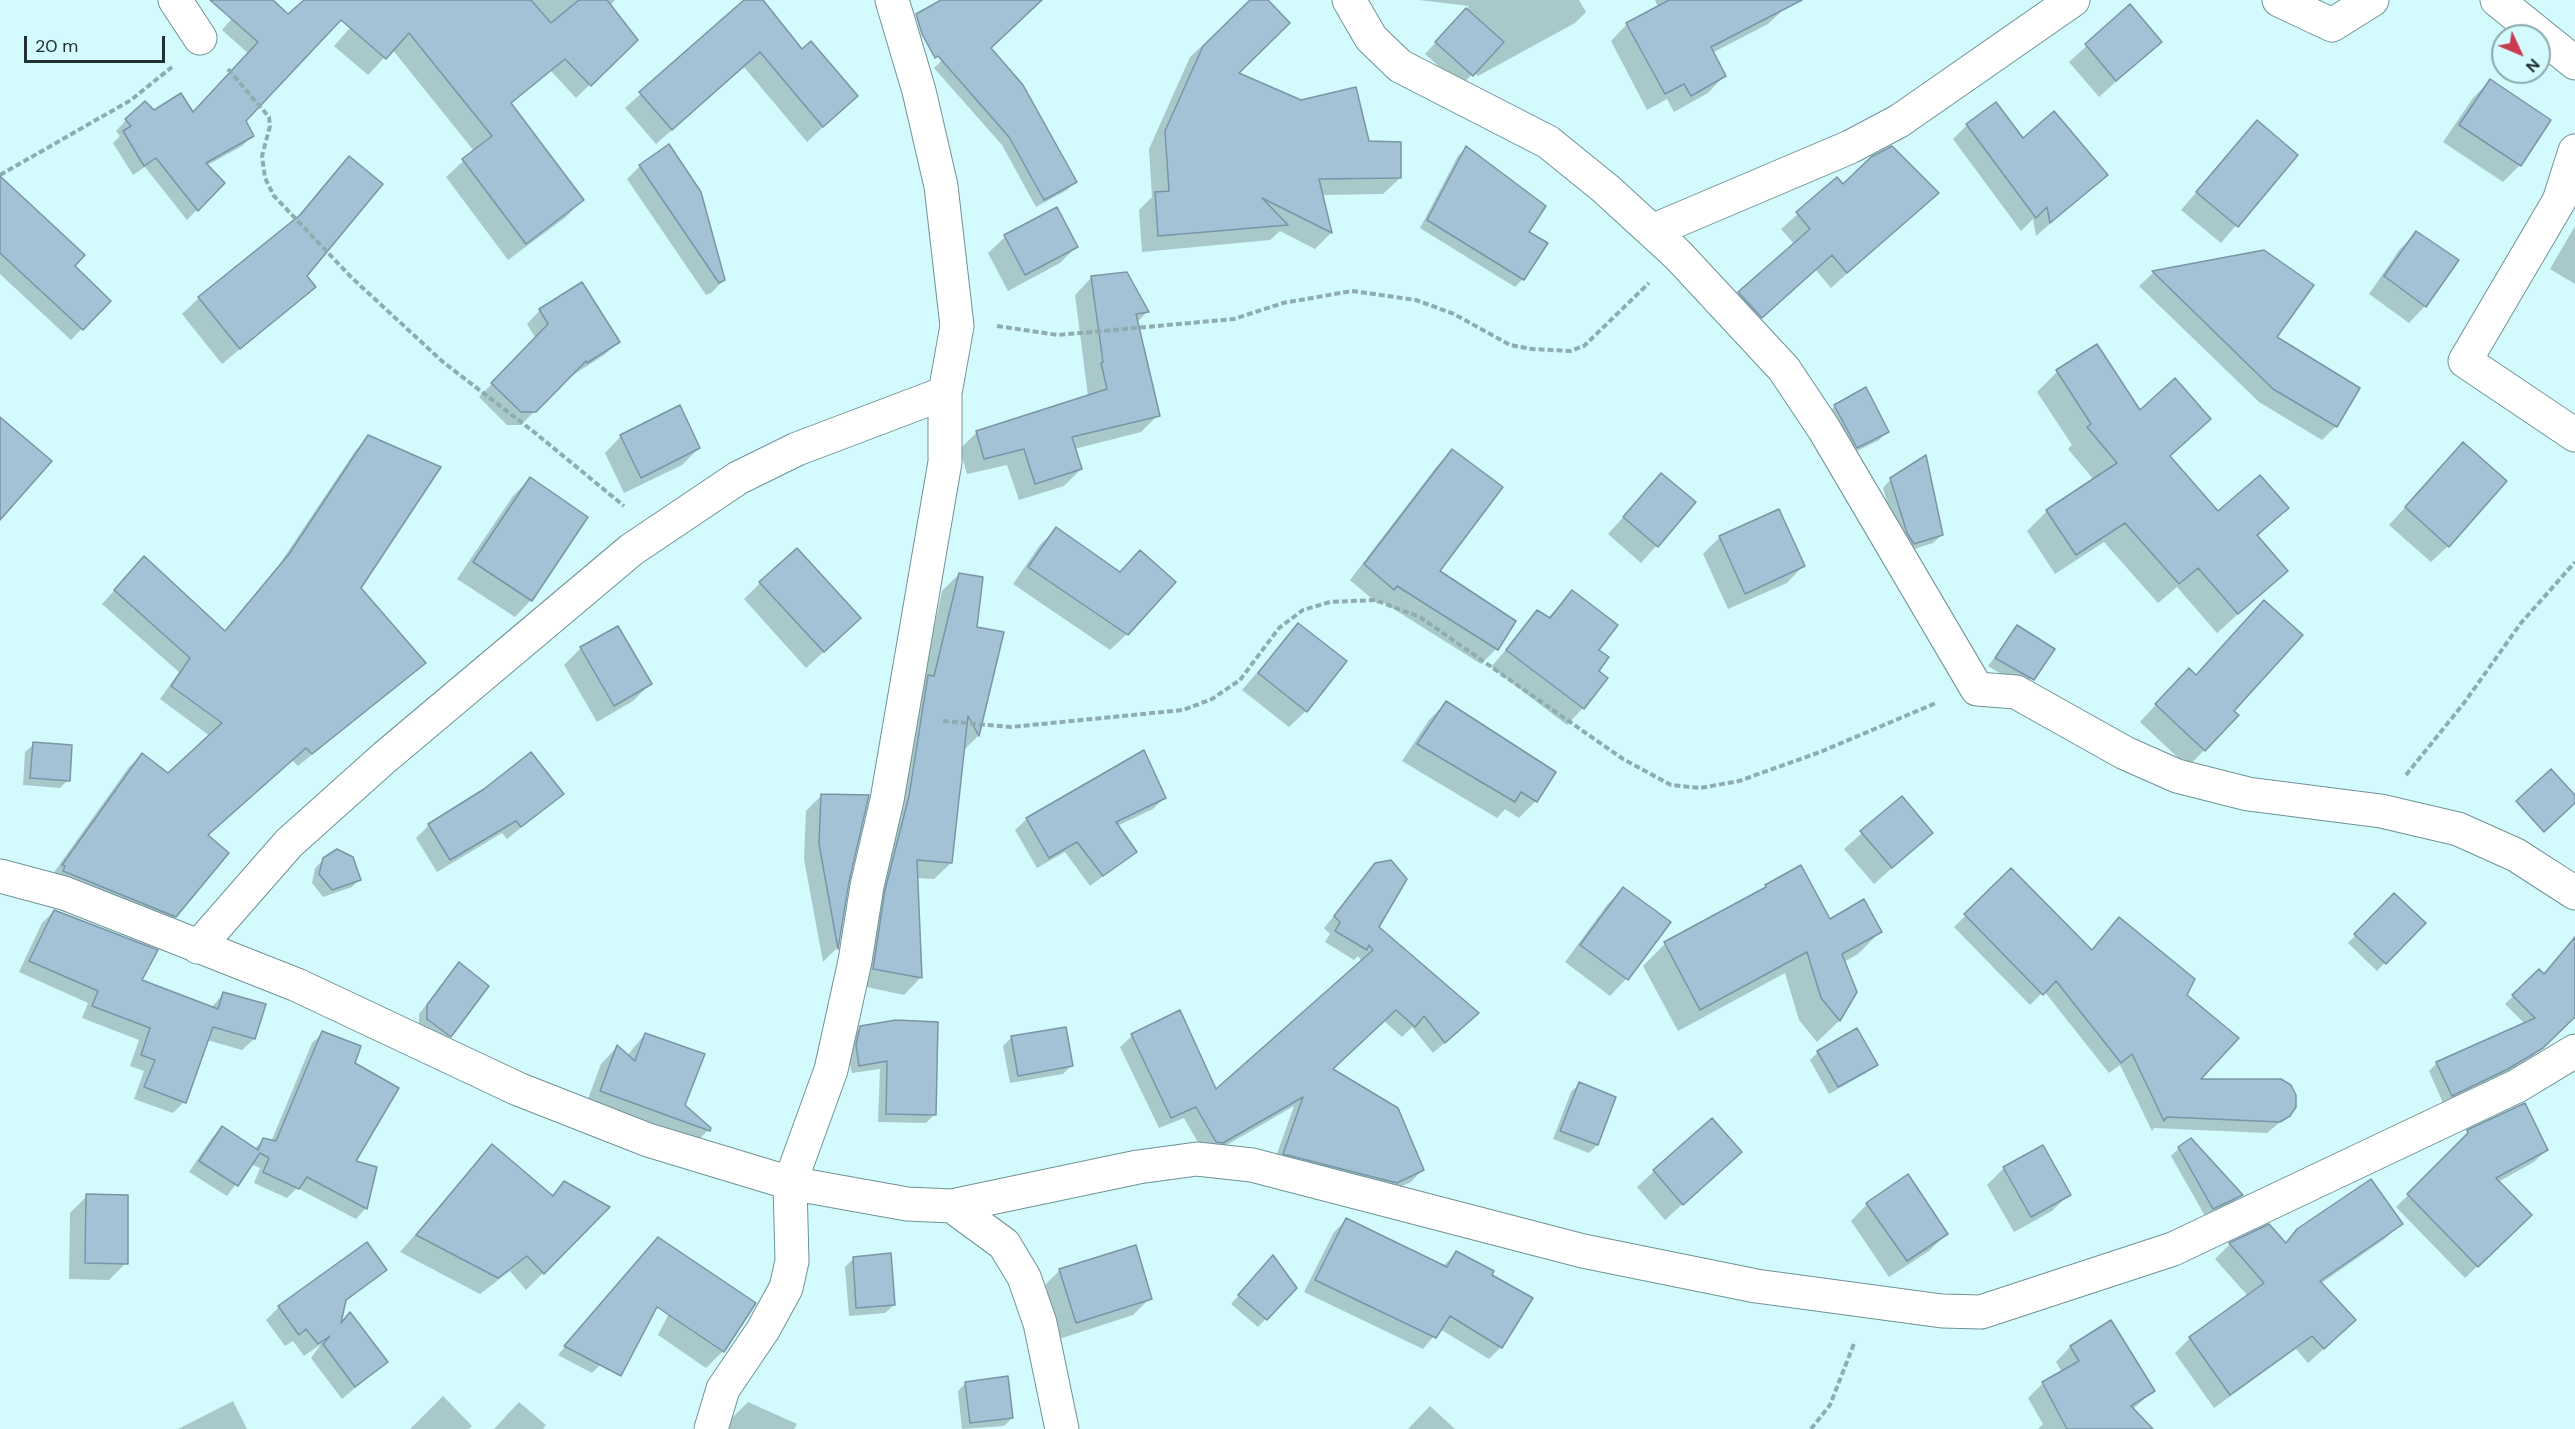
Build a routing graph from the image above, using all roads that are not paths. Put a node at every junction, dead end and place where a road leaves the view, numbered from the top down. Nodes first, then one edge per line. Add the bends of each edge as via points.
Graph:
1 (175, 0) edge
2 (892, 0) edge
3 (1349, 0) edge
4 (2073, 0) edge
5 (2279, 0) edge
6 (2372, 0) edge
7 (2497, 0) edge
8 (200, 38) road end
9 (2575, 63) edge
10 (2575, 151) edge
11 (1652, 231) junction
12 (945, 393) junction
13 (2575, 435) edge
14 (0, 876) edge
15 (2575, 893) edge
16 (198, 946) junction
17 (2575, 1051) edge
18 (790, 1183) junction
19 (952, 1206) junction
20 (711, 1429) edge
21 (1062, 1429) edge

1 - 8 street
2 - 12 street via 941,186 957,326
3 - 11 street via 1371,38 1400,66 1548,142
4 - 11 street via 1899,121 1850,147
5 - 6 street via 2332,25
7 - 9 street
10 - 13 street via 2559,201 2465,361
11 - 15 street via 1784,369 1824,429 1977,689 2016,692 2125,753 2177,776 2248,794 2381,810 2458,829 2516,855
12 - 16 street via 797,449 738,477 631,550 288,843
12 - 18 street via 945,462 887,800 831,1070
14 - 16 street via 64,893
16 - 18 street via 297,985 518,1089 648,1140
17 - 19 street via 2517,1086 2173,1249 1981,1312 1942,1311 1756,1286 1583,1251 1252,1165 1197,1159 1138,1167
18 - 19 street via 907,1204
18 - 20 street via 792,1261 786,1288 723,1389
19 - 21 street via 1004,1244 1024,1277 1040,1323

